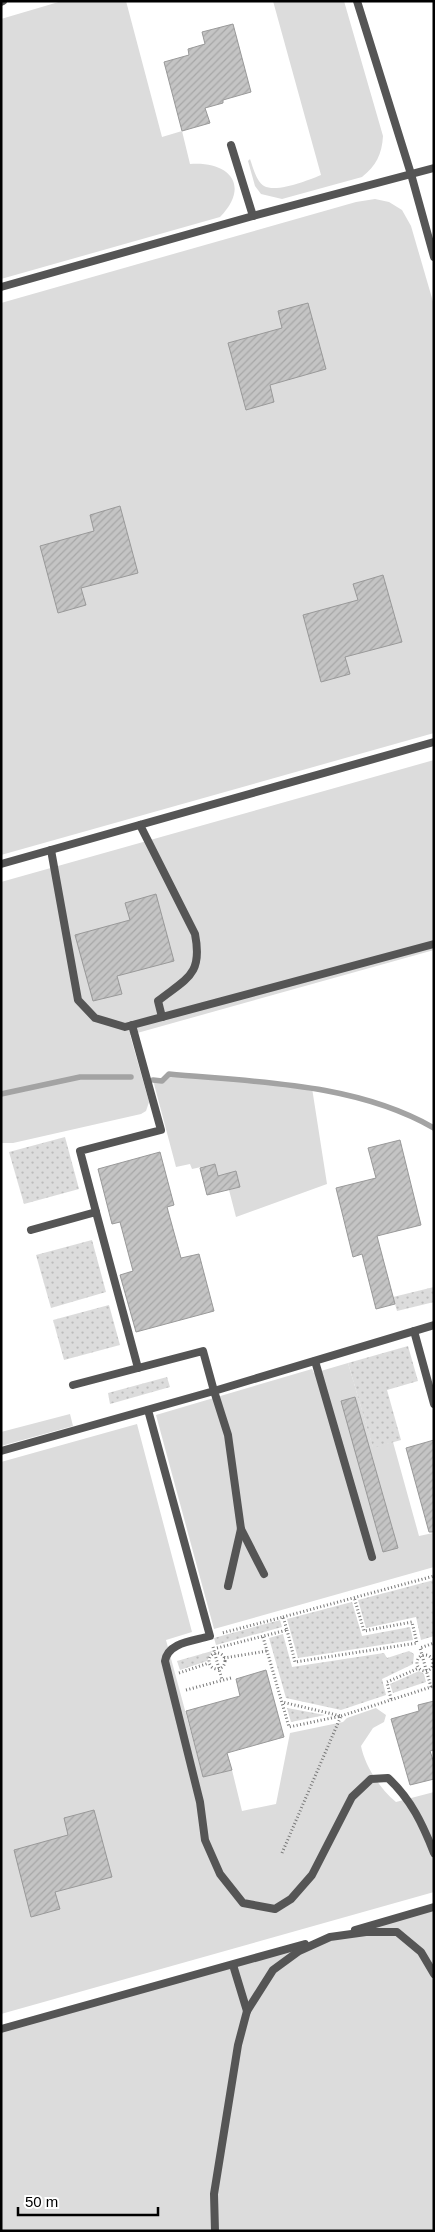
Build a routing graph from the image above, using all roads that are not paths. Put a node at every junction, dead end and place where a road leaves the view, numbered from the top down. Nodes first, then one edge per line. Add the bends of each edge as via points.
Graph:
1 (357, 1) edge
2 (231, 145) dead end
3 (434, 168) edge
4 (411, 174) junction
5 (253, 216) junction
6 (434, 257) edge
7 (1, 287) edge
8 (434, 742) edge
9 (140, 825) junction
10 (51, 850) junction
11 (1, 864) edge
12 (434, 944) edge
13 (162, 1017) junction
14 (132, 1025) junction
15 (96, 1212) junction
16 (31, 1230) dead end
17 (434, 1325) edge
18 (414, 1331) junction
19 (315, 1361) junction
20 (138, 1368) junction
21 (74, 1385) dead end
22 (214, 1391) junction
23 (434, 1404) edge
24 (148, 1410) junction
25 (1, 1451) edge
26 (241, 1529) junction
27 (372, 1557) dead end
28 (264, 1574) dead end
29 (228, 1586) dead end
30 (434, 1854) edge
31 (434, 1907) edge
32 (330, 1937) junction
33 (233, 1964) junction
34 (434, 1974) edge
35 (247, 2011) junction
36 (1, 2029) edge
37 (215, 2231) edge

1 - 4 lane
2 - 5 lane
3 - 4 lane
4 - 5 lane
4 - 6 lane
5 - 7 lane
8 - 9 lane
9 - 10 lane
9 - 13 lane via 195,934 198,953 194,972 158,1001
10 - 11 lane
10 - 14 lane via 78,1000 95,1018 125,1027
12 - 13 lane
13 - 14 lane
14 - 15 lane via 161,1130 80,1151
15 - 16 lane
15 - 20 lane
17 - 18 lane
18 - 19 lane
18 - 23 lane
19 - 22 lane
19 - 27 lane
20 - 21 lane
20 - 22 lane via 203,1352
22 - 24 lane
22 - 26 lane via 228,1435
24 - 25 lane
24 - 30 lane via 210,1636 171,1648 165,1661 200,1802 205,1840 220,1874 243,1903 275,1910 292,1899 312,1875 352,1797 371,1779 388,1778 400,1788 420,1819
26 - 28 lane
26 - 29 lane
31 - 32 lane
32 - 33 lane
32 - 34 lane via 397,1932 421,1952
32 - 35 lane via 299,1951 273,1970
33 - 35 lane
33 - 36 lane
35 - 37 lane via 238,2045 214,2194

